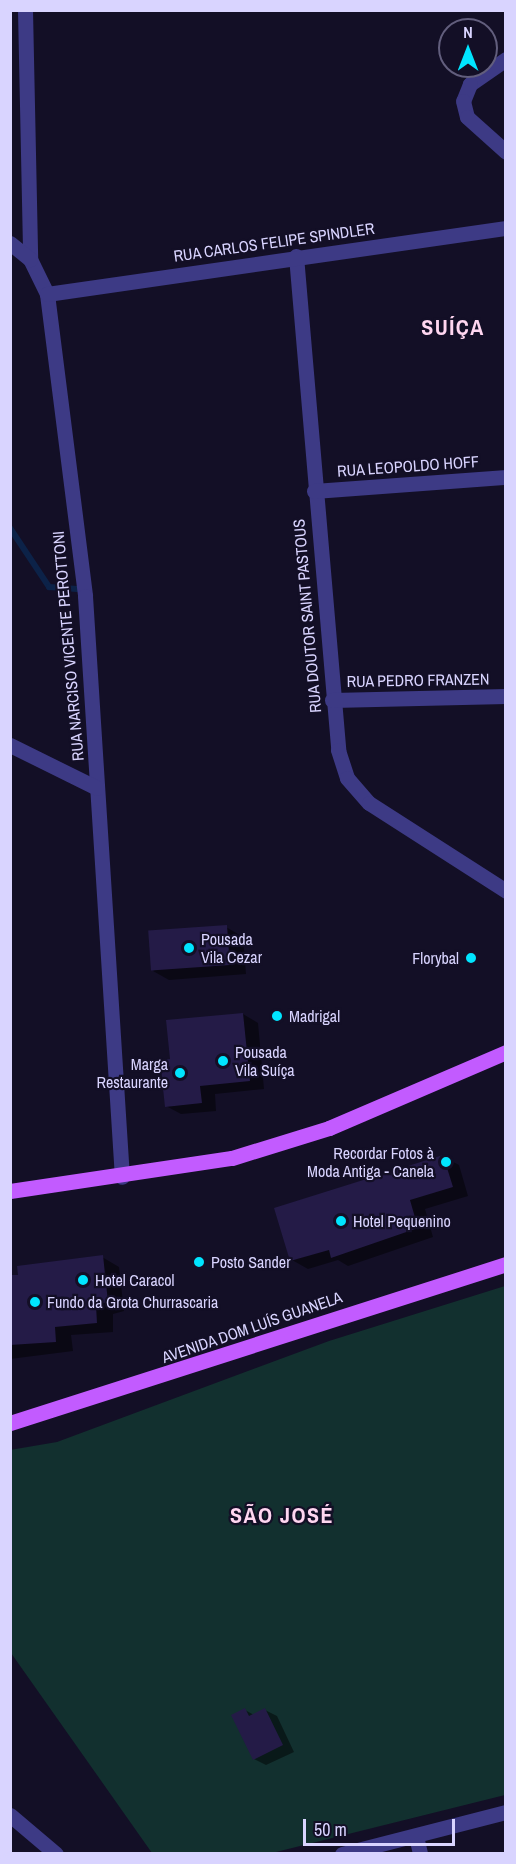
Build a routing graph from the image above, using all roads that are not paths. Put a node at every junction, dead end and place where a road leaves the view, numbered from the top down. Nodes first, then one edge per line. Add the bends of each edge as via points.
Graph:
1 (25, 10) edge
2 (506, 58) edge
3 (506, 152) edge
4 (506, 228) edge
5 (10, 243) edge
6 (296, 256) junction
7 (30, 259) junction
8 (47, 294) junction
9 (506, 477) edge
10 (314, 491) junction
11 (506, 696) edge
12 (332, 700) junction
13 (10, 745) edge
14 (97, 788) junction
15 (506, 891) edge
16 (506, 1052) edge
17 (122, 1176) junction
18 (10, 1191) edge
19 (506, 1264) edge
20 (10, 1423) edge
21 (506, 1812) edge
22 (10, 1815) edge
23 (416, 1836) junction
24 (56, 1854) edge
25 (342, 1854) edge
26 (420, 1854) edge

1 - 7 street, RUA NARCISO VICENTE PEROTTONI
2 - 3 street via 470,84 463,101 467,117
4 - 6 street, RUA CARLOS FELIPE SPINDLER
5 - 7 street
6 - 8 street, RUA CARLOS FELIPE SPINDLER
6 - 10 street, RUA DOUTOR SAINT PASTOUS
7 - 8 street, RUA NARCISO VICENTE PEROTTONI
8 - 14 street, RUA NARCISO VICENTE PEROTTONI via 85,596
9 - 10 street, RUA LEOPOLDO HOFF
10 - 12 street, RUA DOUTOR SAINT PASTOUS
11 - 12 street, RUA PEDRO FRANZEN
12 - 15 street, RUA DOUTOR SAINT PASTOUS via 347,778 369,803
13 - 14 street
14 - 17 street, RUA NARCISO VICENTE PEROTTONI
16 - 17 main road via 329,1128 195,1167
17 - 18 main road
19 - 20 main road, AVENIDA DOM LUÍS GUANELA
21 - 23 street
22 - 24 street
23 - 25 street
23 - 26 street

